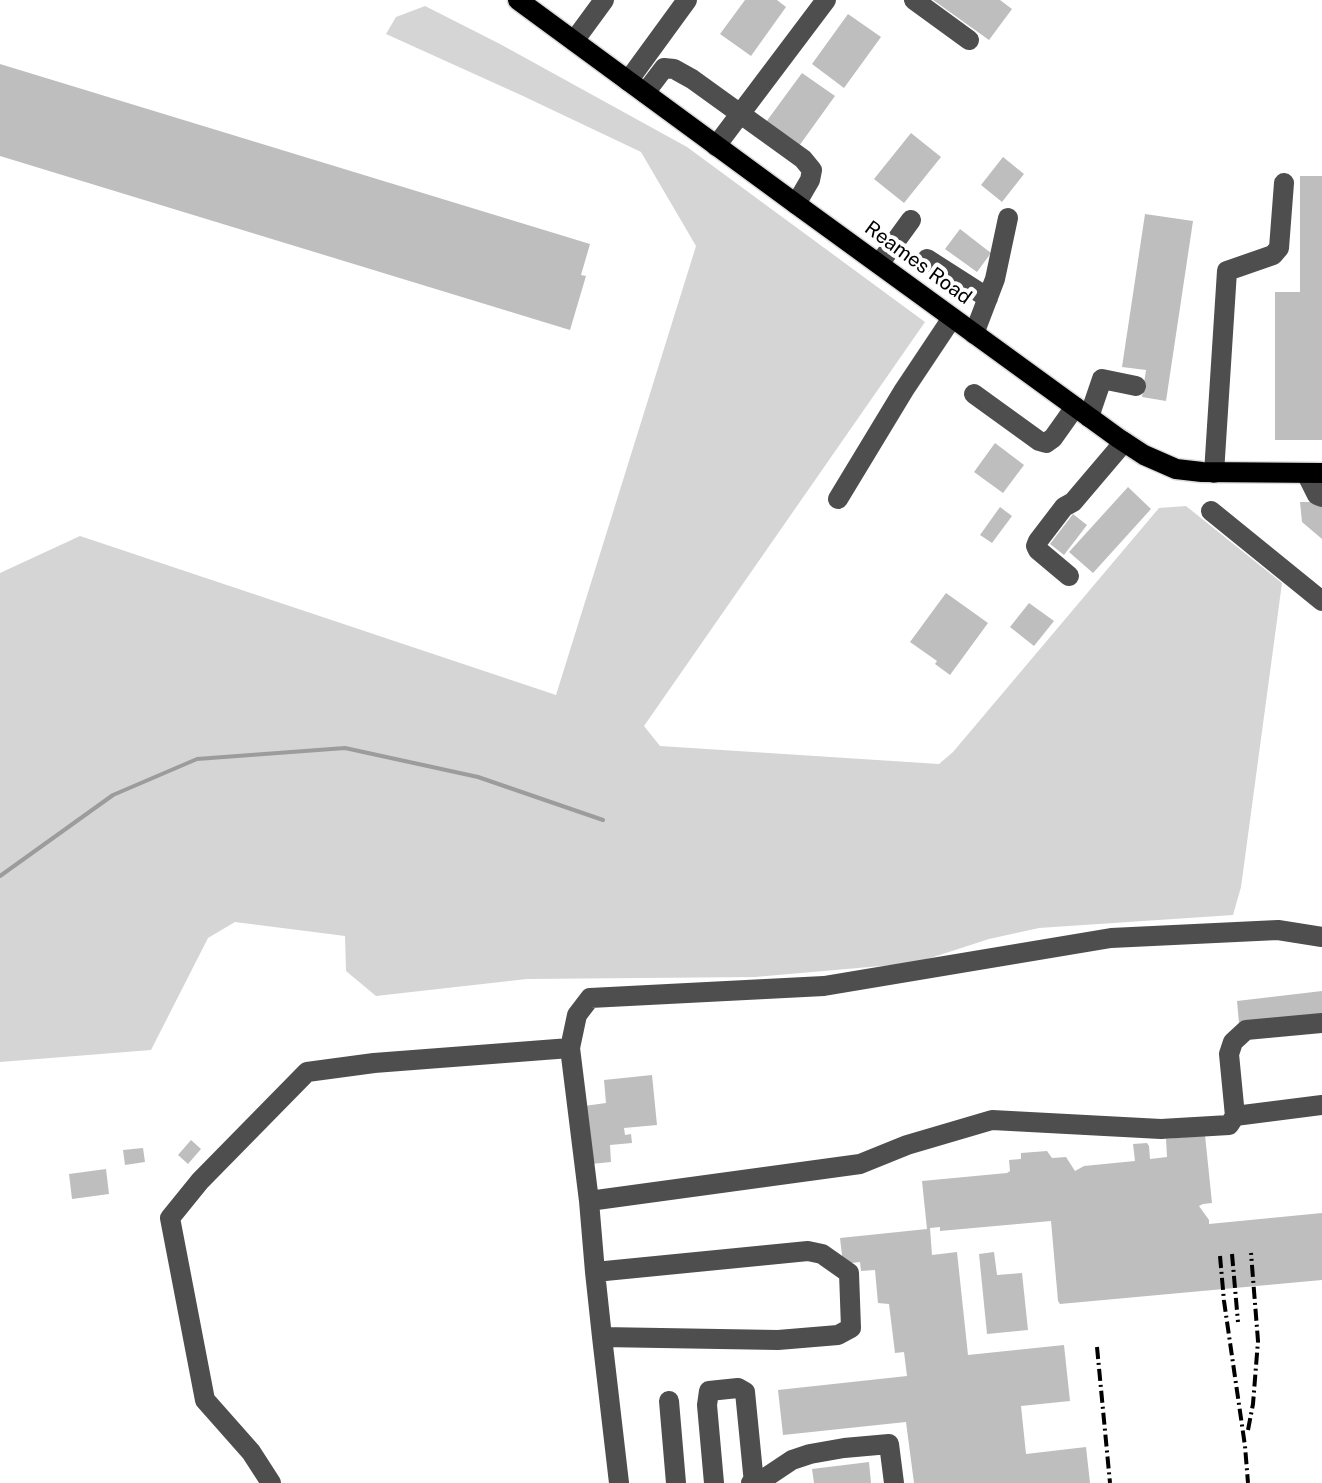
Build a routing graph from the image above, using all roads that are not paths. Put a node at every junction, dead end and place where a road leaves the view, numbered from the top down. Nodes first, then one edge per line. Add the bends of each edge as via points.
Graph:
1 (518, 0) edge
2 (604, 0) edge
3 (687, 0) edge
4 (826, 0) edge
5 (914, 0) edge
6 (969, 40) dead end
7 (574, 41) junction
8 (628, 81) junction
9 (645, 93) junction
10 (741, 115) junction
11 (716, 146) junction
12 (1284, 183) dead end
13 (796, 204) junction
14 (1008, 218) dead end
15 (911, 220) dead end
16 (927, 259) dead end
17 (879, 264) junction
18 (988, 298) junction
19 (952, 318) junction
20 (974, 334) junction
21 (1136, 386) dead end
22 (974, 394) dead end
23 (1082, 412) junction
24 (1124, 442) junction
25 (1214, 473) junction
26 (1314, 473) edge
27 (1322, 497) edge
28 (838, 499) dead end
29 (1211, 511) dead end
30 (1069, 576) dead end
31 (1322, 601) edge
32 (1322, 937) edge
33 (1322, 1023) edge
34 (570, 1048) junction
35 (1322, 1105) edge
36 (1235, 1116) junction
37 (589, 1201) junction
38 (595, 1272) junction
39 (602, 1337) junction
40 (669, 1401) dead end
41 (271, 1483) edge
42 (619, 1483) edge
43 (676, 1483) edge
44 (714, 1483) edge
45 (753, 1483) edge
46 (894, 1483) edge

1 - 7 main road, Reames Road
2 - 7 street
3 - 8 street
4 - 10 street
5 - 6 street
7 - 8 main road, Reames Road
8 - 9 main road, Reames Road
9 - 10 street via 664,68 674,69
9 - 11 main road, Reames Road
10 - 11 street
10 - 13 street via 812,170
11 - 13 main road, Reames Road
12 - 25 street via 1279,248 1227,271
13 - 17 main road, Reames Road
14 - 18 street
15 - 17 street
16 - 18 street
17 - 19 main road, Reames Road
18 - 20 street
19 - 20 main road, Reames Road
19 - 28 street
20 - 23 main road, Reames Road
21 - 23 street via 1102,379
22 - 23 street via 1046,443
23 - 24 main road, Reames Road
24 - 25 main road, Reames Road via 1176,469
24 - 30 street via 1038,541 1038,550
25 - 26 main road, Reames Road
26 - 27 street via 1317,495
29 - 31 street
32 - 34 street via 1278,930 1111,938 824,986 590,998 577,1015
33 - 36 street via 1246,1030 1233,1042 1229,1054
34 - 37 street
34 - 41 street via 307,1072 170,1218 205,1400
35 - 36 street
36 - 37 street via 1229,1125 1161,1129 992,1120 860,1164
37 - 38 street
38 - 39 street
38 - 39 street via 808,1251 849,1273 851,1328 838,1335 778,1340
39 - 42 street
40 - 43 street
44 - 45 street via 709,1391 738,1388 745,1392
45 - 46 street via 810,1454 889,1444

